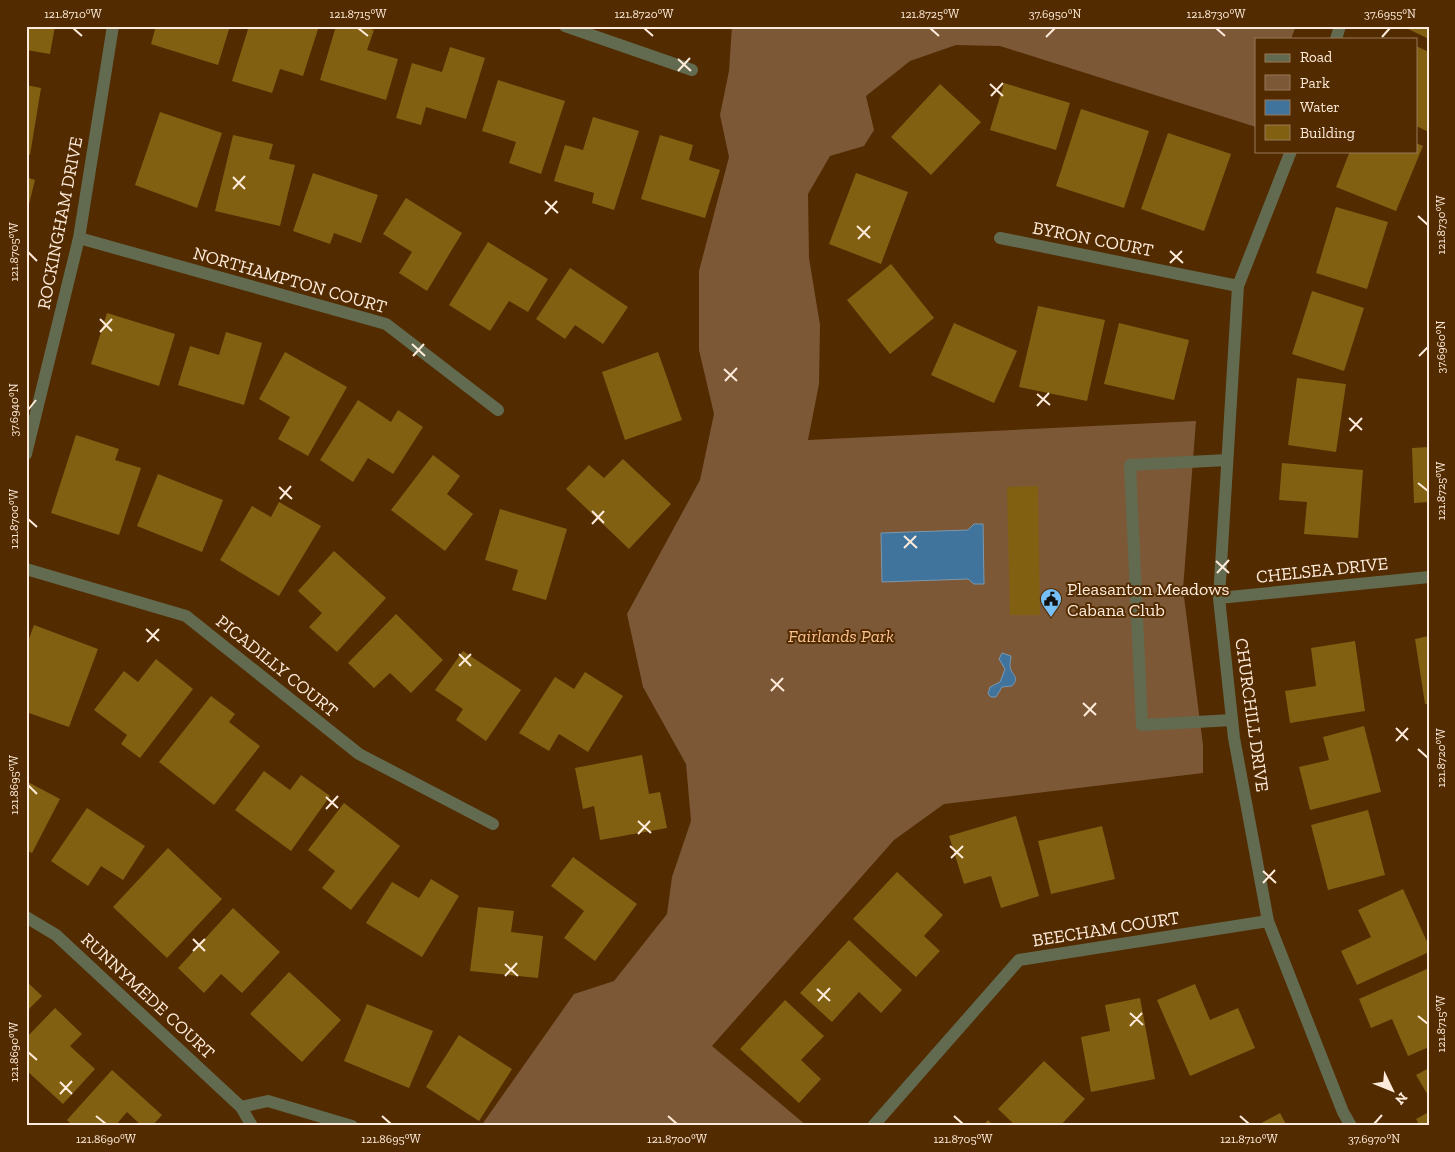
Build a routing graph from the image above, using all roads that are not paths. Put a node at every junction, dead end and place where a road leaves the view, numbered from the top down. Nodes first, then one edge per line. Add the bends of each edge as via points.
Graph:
1 (113, 26) edge
2 (566, 26) edge
3 (1340, 26) edge
4 (1336, 38) edge
5 (692, 70) dead end
6 (1291, 152) edge
7 (79, 238) junction
8 (1000, 238) dead end
9 (1238, 286) junction
10 (498, 410) dead end
11 (26, 454) edge
12 (1227, 460) junction
13 (26, 569) edge
14 (1429, 577) edge
15 (1219, 598) junction
16 (1232, 720) junction
17 (493, 824) dead end
18 (26, 917) edge
19 (1268, 921) junction
20 (241, 1107) junction
21 (252, 1126) edge
22 (352, 1126) edge
23 (873, 1126) edge
24 (1350, 1126) edge

1 - 7 street, ROCKINGHAM DRIVE
2 - 5 street
3 - 4 street
6 - 9 street, CHURCHILL DRIVE
7 - 10 street, NORTHAMPTON COURT via 386,324
7 - 11 street, ROCKINGHAM DRIVE
8 - 9 street, BYRON COURT
9 - 12 street, CHURCHILL DRIVE
12 - 15 street, CHURCHILL DRIVE
12 - 16 street via 1130,465 1142,725
13 - 17 street, PICADILLY COURT via 186,616 359,754
14 - 15 street, CHELSEA DRIVE
15 - 16 street, CHURCHILL DRIVE
16 - 19 street, CHURCHILL DRIVE
18 - 20 street, RUNNYMEDE COURT via 56,935
19 - 23 street, BEECHAM COURT via 1019,960
19 - 24 street, CHURCHILL DRIVE
20 - 21 street, RUNNYMEDE COURT
20 - 22 street via 268,1101

